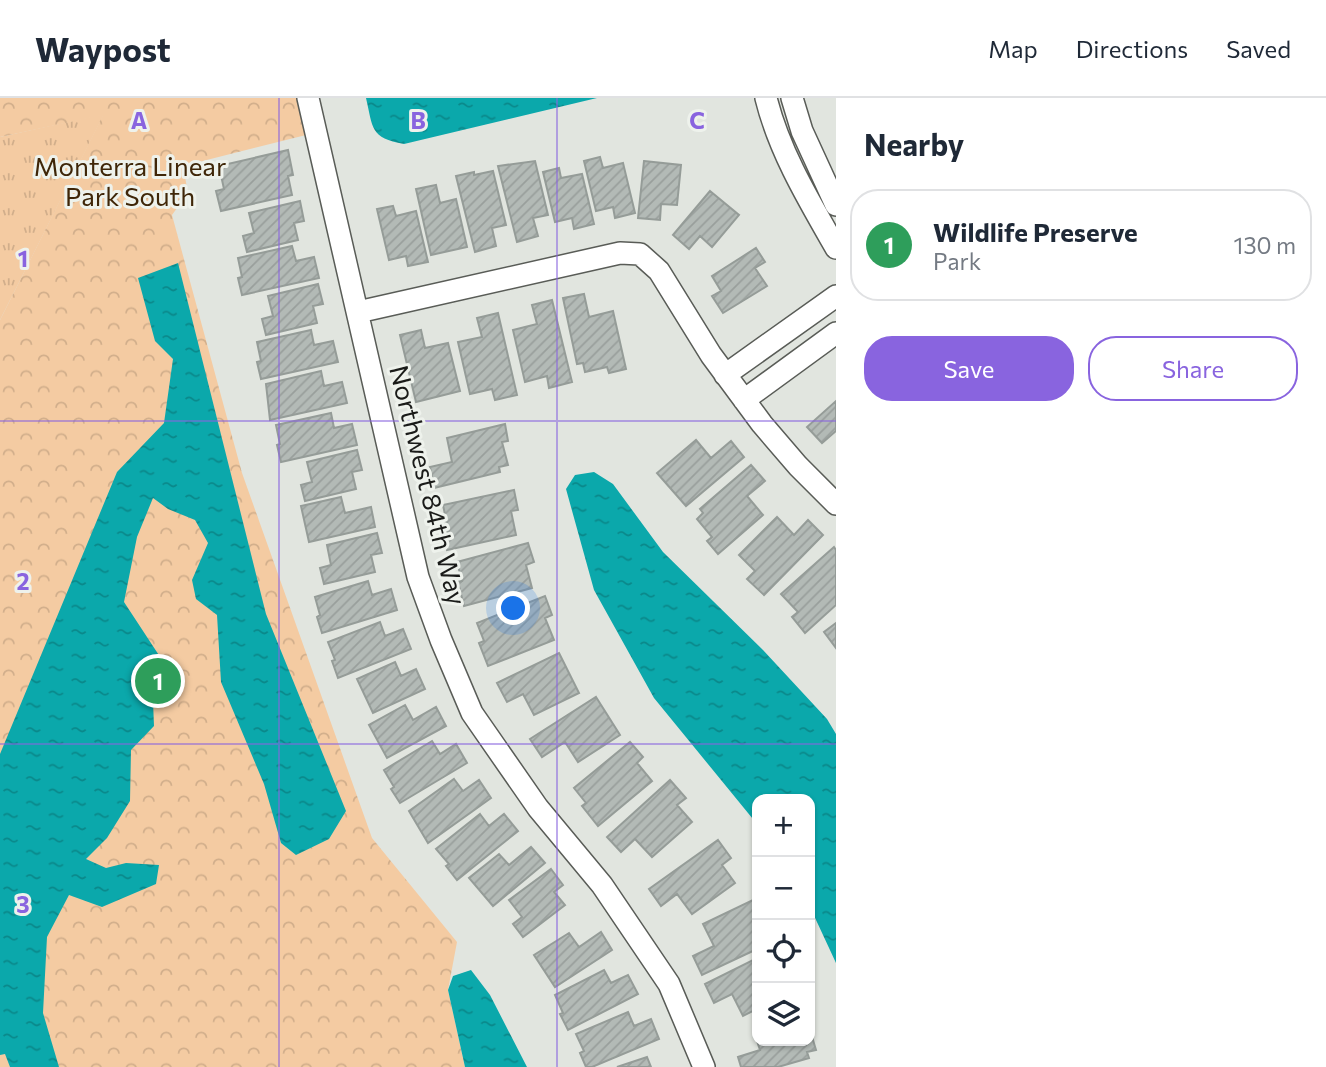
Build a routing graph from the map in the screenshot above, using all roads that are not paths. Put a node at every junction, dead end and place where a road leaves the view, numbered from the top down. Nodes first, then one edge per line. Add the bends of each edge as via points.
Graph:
1 (308, 98) edge
2 (766, 98) edge
3 (792, 98) edge
4 (836, 205) edge
5 (836, 248) edge
6 (836, 296) edge
7 (358, 312) junction
8 (836, 333) edge
9 (725, 375) junction
10 (744, 400) junction
11 (836, 504) edge
12 (704, 1067) edge

1 - 7 street, Northwest 84th Way
2 - 5 street via 799,181
3 - 4 street
6 - 9 street
7 - 9 street via 620,253 640,254 659,271
7 - 12 street, Northwest 84th Way via 418,577 472,713 669,984
8 - 10 street
9 - 10 street
10 - 11 street

